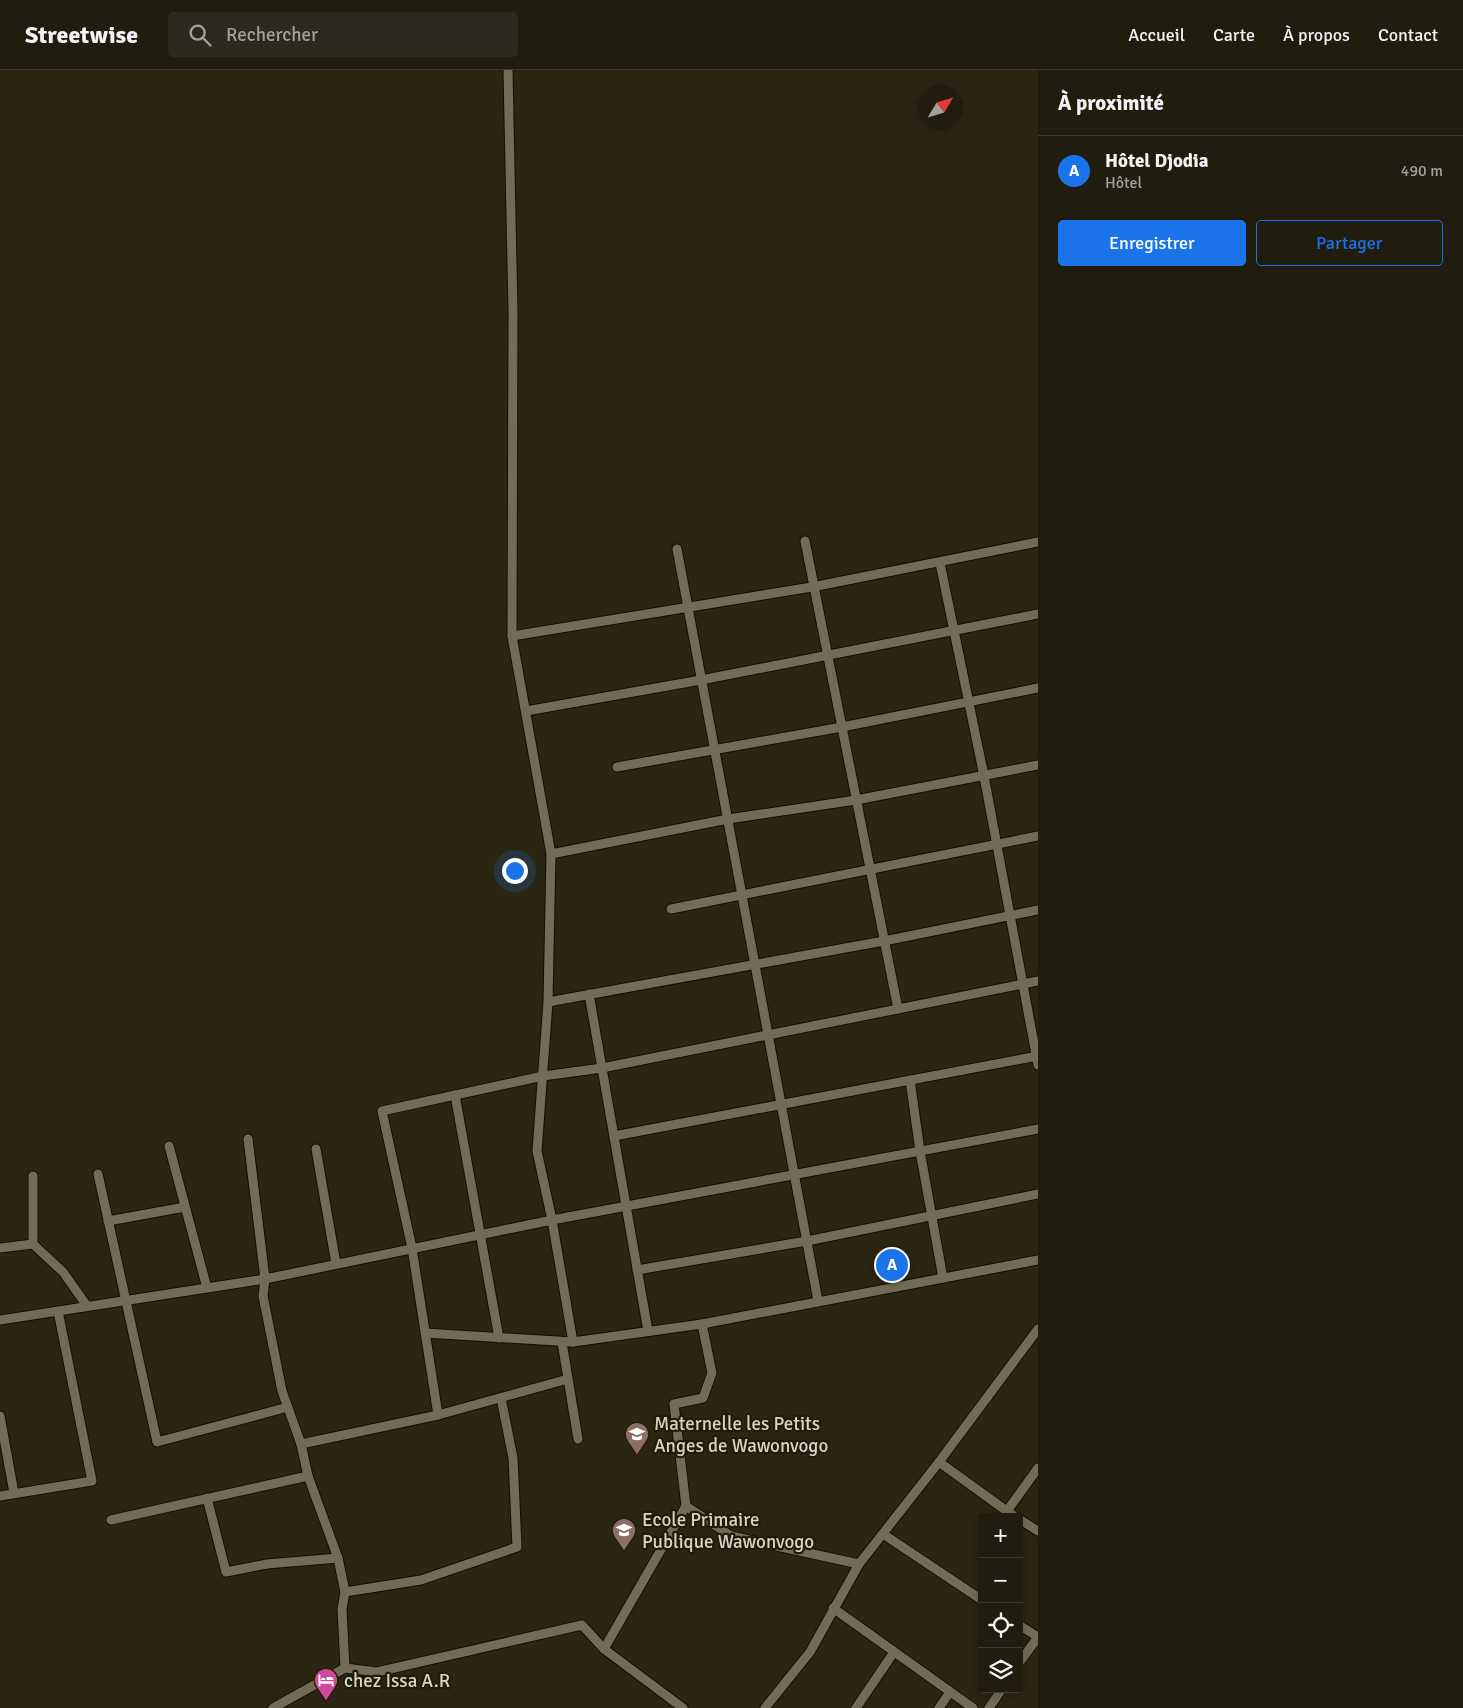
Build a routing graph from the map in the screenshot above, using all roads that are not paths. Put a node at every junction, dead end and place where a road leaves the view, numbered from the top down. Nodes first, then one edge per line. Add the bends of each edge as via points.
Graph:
1 (508, 70) edge
2 (805, 541) dead end
3 (1038, 542) edge
4 (677, 549) dead end
5 (940, 563) junction
6 (812, 587) junction
7 (687, 608) junction
8 (1038, 614) edge
9 (954, 631) junction
10 (512, 636) junction
11 (828, 656) junction
12 (701, 680) junction
13 (1038, 688) edge
14 (968, 702) junction
15 (526, 711) junction
16 (842, 727) junction
17 (714, 750) junction
18 (1038, 765) edge
19 (617, 767) dead end
20 (984, 776) junction
21 (856, 800) junction
22 (728, 819) junction
23 (1038, 836) edge
24 (996, 845) junction
25 (551, 854) junction
26 (869, 870) junction
27 (742, 895) junction
28 (671, 909) dead end
29 (1038, 910) edge
30 (1010, 916) junction
31 (884, 941) junction
32 (755, 964) junction
33 (1038, 981) edge
34 (1023, 984) junction
35 (590, 994) junction
36 (548, 1002) junction
37 (898, 1009) junction
38 (768, 1034) junction
39 (1037, 1059) edge
40 (602, 1068) junction
41 (543, 1076) junction
42 (910, 1080) junction
43 (456, 1095) junction
44 (781, 1104) junction
45 (1038, 1128) edge
46 (614, 1136) junction
47 (248, 1139) dead end
48 (169, 1146) dead end
49 (316, 1149) dead end
50 (920, 1151) junction
51 (98, 1174) dead end
52 (794, 1175) junction
53 (33, 1176) dead end
54 (1038, 1194) edge
55 (185, 1207) junction
56 (626, 1207) junction
57 (931, 1216) junction
58 (552, 1220) junction
59 (108, 1221) junction
60 (479, 1234) junction
61 (807, 1242) junction
62 (33, 1244) junction
63 (0, 1248) edge
64 (412, 1248) junction
65 (1038, 1260) edge
66 (336, 1264) junction
67 (637, 1270) junction
68 (942, 1278) junction
69 (265, 1279) junction
70 (207, 1288) junction
71 (125, 1301) junction
72 (818, 1301) junction
73 (88, 1306) junction
74 (58, 1310) junction
75 (0, 1320) edge
76 (702, 1324) junction
77 (648, 1331) junction
78 (1037, 1332) edge
79 (425, 1333) junction
80 (499, 1338) junction
81 (562, 1342) junction
82 (573, 1342) junction
83 (568, 1378) junction
84 (501, 1398) junction
85 (288, 1407) junction
86 (438, 1415) junction
87 (0, 1416) edge
88 (578, 1439) dead end
89 (301, 1444) junction
90 (940, 1462) junction
91 (1038, 1468) edge
92 (308, 1476) junction
93 (14, 1493) junction
94 (0, 1496) edge
95 (206, 1498) junction
96 (686, 1506) junction
97 (1007, 1511) junction
98 (1010, 1513) edge
99 (111, 1520) dead end
100 (1023, 1522) edge
101 (1038, 1531) edge
102 (883, 1534) junction
103 (338, 1558) junction
104 (859, 1564) junction
105 (345, 1592) junction
106 (978, 1597) edge
107 (833, 1608) junction
108 (1023, 1627) edge
109 (1038, 1637) edge
110 (604, 1649) junction
111 (894, 1652) junction
112 (1023, 1658) edge
113 (345, 1668) junction
114 (950, 1692) junction
115 (999, 1693) edge
116 (273, 1708) edge
117 (683, 1708) edge
118 (765, 1708) edge
119 (856, 1708) edge
120 (939, 1708) edge
121 (973, 1708) edge
122 (989, 1708) edge

1 - 10 street via 513,313
2 - 6 street
3 - 5 street
4 - 7 street
5 - 6 street
5 - 9 street
6 - 7 street
6 - 11 street
7 - 10 street
7 - 12 street
8 - 9 street
9 - 11 street
9 - 14 street
10 - 15 street
11 - 12 street
11 - 16 street
12 - 15 street
12 - 17 street
13 - 14 street
14 - 16 street
14 - 20 street
15 - 25 street
16 - 17 street
16 - 21 street
17 - 19 street
17 - 22 street
18 - 20 street
20 - 21 street
20 - 24 street
21 - 22 street
21 - 26 street
22 - 25 street
22 - 27 street
23 - 24 street
24 - 26 street
24 - 30 street
25 - 36 street
26 - 27 street
26 - 31 street
27 - 28 street
27 - 32 street
29 - 30 street
30 - 31 street
30 - 34 street
31 - 32 street
31 - 37 street
32 - 35 street
32 - 38 street
33 - 34 street
34 - 37 street
34 - 39 street
35 - 36 street
35 - 40 street
36 - 41 street
37 - 38 street
38 - 40 street
38 - 44 street
39 - 42 street
40 - 41 street
40 - 46 street
41 - 43 street
41 - 58 street via 537,1151
42 - 44 street
42 - 50 street
43 - 60 street
43 - 64 street via 382,1111
44 - 46 street
44 - 52 street
45 - 50 street
46 - 56 street
47 - 69 street
48 - 55 street
49 - 66 street
50 - 52 street
50 - 57 street
51 - 59 street
52 - 56 street
52 - 61 street
53 - 62 street
54 - 57 street
55 - 59 street
55 - 70 street
56 - 58 street
56 - 67 street
57 - 61 street
57 - 68 street
58 - 60 street
58 - 82 street
59 - 71 street
60 - 64 street
60 - 80 street
61 - 67 street
61 - 72 street
62 - 63 street
62 - 73 street via 63,1272
64 - 66 street
64 - 79 street
65 - 68 street
66 - 69 street
67 - 77 street
68 - 72 street
69 - 70 street
69 - 85 street via 263,1296
70 - 71 street
71 - 73 street
71 - 85 street via 157,1442
72 - 76 street
73 - 74 street
74 - 75 street
74 - 93 street via 92,1481
76 - 77 street
76 - 96 street via 712,1373 703,1398 674,1404
77 - 82 street
78 - 90 street
79 - 80 street
79 - 86 street
80 - 81 street
81 - 82 street
81 - 83 street
83 - 84 street
83 - 88 street
84 - 86 street
84 - 105 street via 513,1458 517,1548 421,1580
85 - 89 street
86 - 89 street
87 - 93 street
89 - 92 street
90 - 97 street
90 - 102 street
91 - 97 street
92 - 95 street
92 - 103 street
93 - 94 street
95 - 99 street
95 - 103 street via 226,1572 268,1564
96 - 104 street via 731,1536
96 - 110 street
97 - 98 street
100 - 101 street
102 - 104 street
102 - 106 street
103 - 105 street
104 - 107 street
105 - 113 street via 342,1609
107 - 111 street
107 - 118 street via 810,1652
108 - 109 street
109 - 112 street
110 - 113 street via 582,1625 377,1672
110 - 117 street
111 - 114 street
111 - 119 street
113 - 116 street
114 - 120 street
114 - 121 street
115 - 122 street

